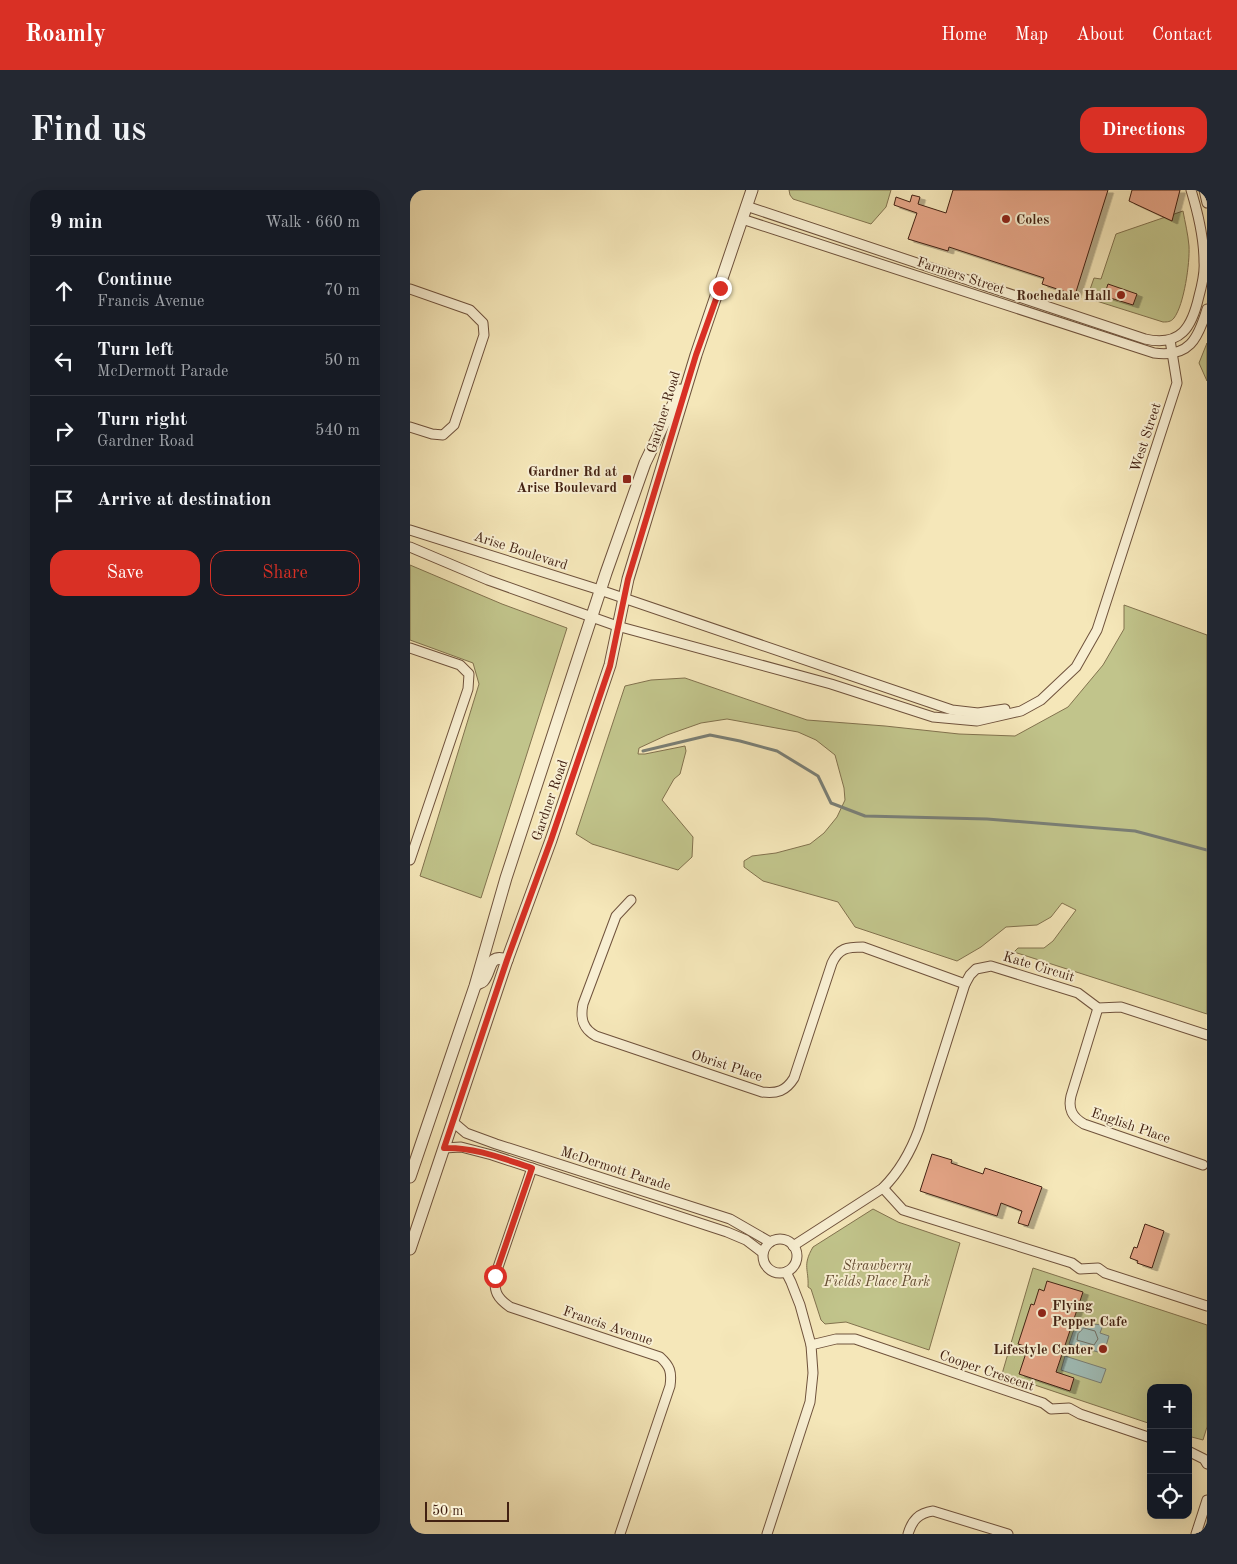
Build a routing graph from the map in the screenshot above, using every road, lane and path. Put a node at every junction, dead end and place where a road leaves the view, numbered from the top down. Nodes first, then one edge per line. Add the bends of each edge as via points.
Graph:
1 (752, 190) edge
2 (1191, 190) edge
3 (1204, 190) edge
4 (1207, 203) edge
5 (746, 206) junction
6 (742, 219) junction
7 (410, 289) edge
8 (1207, 309) edge
9 (1074, 315) junction
10 (1071, 325) junction
11 (1170, 340) junction
12 (1172, 353) junction
13 (696, 355) junction
14 (410, 427) edge
15 (410, 530) edge
16 (410, 547) edge
17 (600, 590) junction
18 (623, 598) junction
19 (591, 617) junction
20 (617, 626) junction
21 (410, 648) edge
22 (836, 670) junction
23 (831, 684) junction
24 (1040, 700) junction
25 (410, 860) edge
26 (631, 900) dead end
27 (507, 960) junction
28 (965, 984) junction
29 (475, 986) junction
30 (1098, 1008) junction
31 (1207, 1035) edge
32 (452, 1122) junction
33 (444, 1148) junction
34 (1203, 1165) dead end
35 (532, 1168) junction
36 (410, 1177) edge
37 (883, 1188) junction
38 (770, 1242) junction
39 (793, 1246) junction
40 (410, 1249) edge
41 (763, 1253) junction
42 (786, 1272) junction
43 (1207, 1306) edge
44 (811, 1345) junction
45 (1147, 1437) edge
46 (1192, 1453) edge
47 (1207, 1464) edge
48 (1207, 1500) edge
49 (620, 1534) edge
50 (767, 1534) edge
51 (908, 1534) edge
52 (1008, 1534) edge
53 (1196, 1534) edge

1 - 5 street, Gardner Road
2 - 11 street via 1202,235 1203,278 1192,320 1183,333
3 - 4 street
5 - 6 street, Gardner Road
5 - 9 street, Farmers Street
6 - 10 street, Farmers Street
6 - 13 street, Gardner Road
7 - 14 street via 470,310 483,323 484,336 454,424 443,435
8 - 12 street via 1194,341 1189,347
9 - 10 street
9 - 11 street, Farmers Street via 1145,339
10 - 12 street, Farmers Street via 1154,353
11 - 12 street, West Street
12 - 24 street, West Street via 1177,383 1097,630 1076,667
13 - 17 street, Gardner Road via 646,463
13 - 18 street, Gardner Road
15 - 17 street, Arise Boulevard
16 - 19 street via 488,580
17 - 18 street, Arise Boulevard
17 - 19 street, Gardner Road
18 - 20 street, Gardner Road
18 - 22 street, Arise Boulevard
19 - 20 street
19 - 29 street, Gardner Road via 506,878
20 - 23 street
20 - 27 street, Gardner Road via 610,666
21 - 25 street via 460,665 469,674 468,689
22 - 23 street
22 - 24 street, Arise Boulevard via 952,710 978,713
23 - 24 street via 933,718 977,721 1021,711
26 - 28 street, Obrist Place via 616,916 583,1004 581,1016 588,1032 762,1092 774,1094 782,1091 794,1078 832,963 841,950 863,947
27 - 29 street via 496,958 484,980
27 - 32 street, Gardner Road
28 - 30 street, Kate Circuit via 976,969 991,966 1078,993
28 - 37 street, Kate Circuit via 913,1147
29 - 36 street, Gardner Road
30 - 31 street via 1121,1007
30 - 34 street, English Place via 1069,1105 1076,1119
32 - 33 street, Gardner Road
32 - 38 street, McDermott Parade via 466,1133 496,1144 730,1219
33 - 35 street, McDermott Parade via 461,1147
33 - 40 street, Gardner Road
35 - 41 street, McDermott Parade via 727,1232 746,1240
35 - 49 street, Francis Avenue via 495,1276 496,1294 510,1307 660,1357 668,1364 671,1374 670,1386
37 - 39 street, Kate Circuit
37 - 43 street via 902,1210 1072,1263 1080,1269 1098,1268 1104,1273
38 - 39 street via 782,1239
38 - 41 street
39 - 42 street via 795,1263
41 - 42 street via 769,1269
42 - 44 street via 800,1305
44 - 45 street, Cooper Crescent via 836,1339 855,1339 1043,1403 1051,1409 1069,1408
44 - 50 street via 813,1374 810,1402
46 - 47 street
48 - 53 street
51 - 52 street via 915,1518 933,1511

